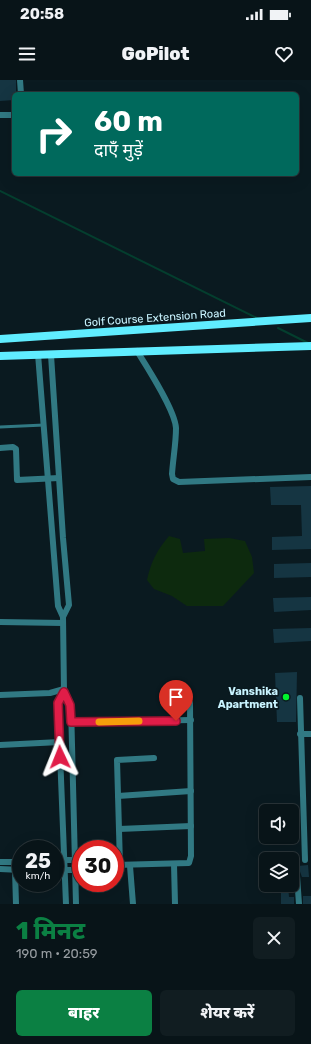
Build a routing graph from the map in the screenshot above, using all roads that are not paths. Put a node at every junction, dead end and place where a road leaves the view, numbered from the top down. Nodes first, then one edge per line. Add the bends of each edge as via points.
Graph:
1 (20, 80) edge
2 (21, 92) edge
3 (0, 115) edge
4 (12, 115) edge
5 (311, 318) edge
6 (0, 339) edge
7 (311, 346) edge
8 (137, 352) junction
9 (38, 354) junction
10 (51, 354) junction
11 (0, 356) edge
12 (44, 425) junction
13 (0, 427) edge
14 (0, 448) edge
15 (57, 453) junction
16 (46, 454) junction
17 (311, 477) edge
18 (47, 478) junction
19 (58, 478) junction
20 (63, 620) junction
21 (0, 622) edge
22 (64, 690) junction
23 (0, 695) edge
24 (300, 698) dead end
25 (190, 703) dead end
26 (191, 720) junction
27 (71, 722) junction
28 (300, 734) junction
29 (311, 734) edge
30 (60, 742) junction
31 (0, 745) edge
32 (154, 758) dead end
33 (191, 791) junction
34 (118, 796) junction
35 (303, 817) junction
36 (311, 817) edge
37 (191, 826) junction
38 (119, 829) junction
39 (63, 840) edge
40 (73, 840) edge
41 (118, 840) edge
42 (308, 850) edge
43 (64, 860) edge
44 (72, 860) edge
45 (305, 860) dead end
46 (0, 862) edge
47 (12, 862) edge
48 (174, 864) junction
49 (124, 866) edge
50 (130, 866) junction
51 (0, 869) edge
52 (12, 870) edge
53 (64, 870) joint
54 (72, 870) edge
55 (17, 892) edge
56 (76, 892) edge
57 (298, 892) edge
58 (16, 904) edge
59 (66, 904) edge
60 (76, 904) edge
61 (132, 904) edge
62 (175, 904) edge
63 (299, 904) edge

1 - 2 street
3 - 4 street
5 - 6 main road, Golf Course Extension Road
7 - 8 main road
8 - 10 main road
8 - 17 street via 148,368 176,426 173,479 179,482
9 - 10 main road
9 - 11 main road
9 - 12 street
10 - 15 street
12 - 13 lane
12 - 16 street
14 - 18 street via 16,449 17,480
15 - 16 street
15 - 19 street
16 - 18 street
18 - 19 street
18 - 20 street via 58,606
19 - 20 street via 69,605
20 - 21 street
20 - 22 street
22 - 23 street
22 - 27 street via 70,705
22 - 30 street via 58,703
24 - 28 street
25 - 26 street
26 - 27 street
26 - 33 street
27 - 40 street
28 - 29 street
28 - 35 street
30 - 31 street
30 - 39 street
32 - 34 street via 117,760
33 - 34 street
33 - 37 street
34 - 38 street
35 - 36 street
35 - 42 street
37 - 38 street
37 - 48 street via 192,856 189,863
38 - 41 street
42 - 45 street
43 - 44 street
46 - 47 street
48 - 50 street
48 - 62 street
49 - 50 street
50 - 61 street
51 - 52 street
53 - 54 street
53 - 59 street
55 - 58 street
56 - 60 street
57 - 63 street

